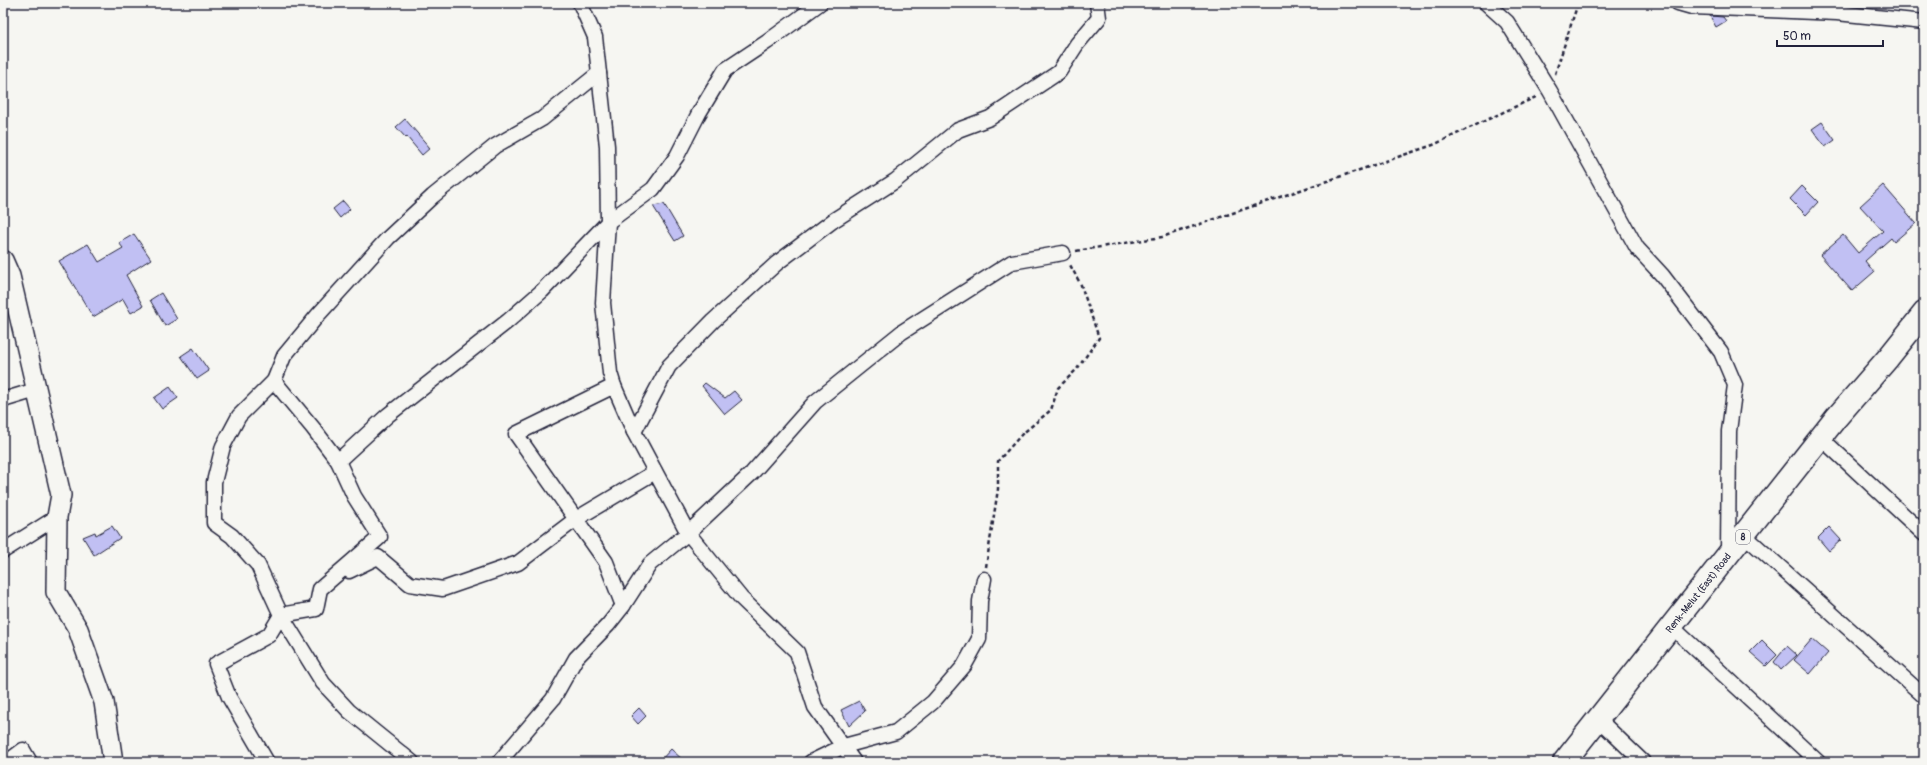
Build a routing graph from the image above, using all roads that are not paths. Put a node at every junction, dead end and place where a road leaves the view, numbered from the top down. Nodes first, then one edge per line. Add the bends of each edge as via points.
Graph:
1 (580, 3) edge
2 (820, 3) edge
3 (1097, 3) edge
4 (1486, 3) edge
5 (1678, 3) edge
6 (1924, 22) edge
7 (599, 73) junction
8 (608, 222) junction
9 (1063, 252) road end
10 (3, 260) edge
11 (1924, 313) edge
12 (274, 381) junction
13 (614, 386) junction
14 (36, 390) junction
15 (3, 400) edge
16 (634, 432) junction
17 (1821, 438) junction
18 (338, 461) junction
19 (655, 472) junction
20 (57, 517) junction
21 (576, 519) junction
22 (688, 532) junction
23 (1924, 534) edge
24 (1744, 535) junction
25 (3, 551) edge
26 (1728, 555) junction
27 (984, 579) road end
28 (320, 589) junction
29 (623, 606) junction
30 (281, 615) junction
31 (1672, 626) junction
32 (1924, 696) edge
33 (1598, 719) junction
34 (844, 746) junction
35 (7, 762) edge
36 (30, 762) edge
37 (114, 762) edge
38 (267, 762) edge
39 (412, 762) edge
40 (499, 762) edge
41 (811, 762) edge
42 (854, 762) edge
43 (1564, 762) edge
44 (1643, 762) edge
45 (1818, 762) edge

1 - 7 street via 595,37
2 - 8 street via 725,70 677,156 653,189
3 - 16 street via 1099,18 1077,44 1059,72 990,118 958,130 895,181 834,220 777,263 713,321 669,366
4 - 26 street via 1508,22 1550,91 1637,248 1662,275 1721,352 1735,385 1729,430
5 - 6 street via 1692,7 1837,13
7 - 8 street via 607,146
7 - 12 street via 542,119 494,146 433,196 388,238 284,356
8 - 13 street via 603,303 610,373
8 - 18 street via 542,291 388,414
9 - 22 street via 1012,262 902,332 815,402 752,473
10 - 14 street via 10,276
11 - 17 main road, Renk-Melut (East) Road / 8
12 - 18 street
12 - 30 street via 239,416 223,446 214,482 214,523 232,536 258,565
13 - 16 street
13 - 21 street via 516,434
14 - 15 street
14 - 20 street via 61,495
16 - 19 street
17 - 23 street
17 - 24 main road, Renk-Melut (East) Road / 8
18 - 28 street via 354,496 380,537
19 - 21 street
19 - 22 street
20 - 25 street
20 - 37 street via 56,592 78,629 104,702
21 - 28 street via 518,563 443,589 410,584 378,557
21 - 29 street via 606,562
22 - 29 street via 650,564
22 - 34 street via 741,598 798,652 815,707
24 - 26 main road, Renk-Melut (East) Road / 8
24 - 32 street
26 - 31 main road, Renk-Melut (East) Road / 8
27 - 34 street via 980,601 979,639 964,666 933,702 896,732
28 - 30 street via 316,609
29 - 40 street via 576,658 553,699
30 - 38 street via 269,635 216,664 229,697
30 - 39 street via 323,683 349,711
31 - 33 main road, Renk-Melut (East) Road / 8
31 - 45 street
33 - 43 main road, Renk-Melut (East) Road / 8
33 - 44 street
34 - 41 street
34 - 42 street
35 - 36 street via 23,750

